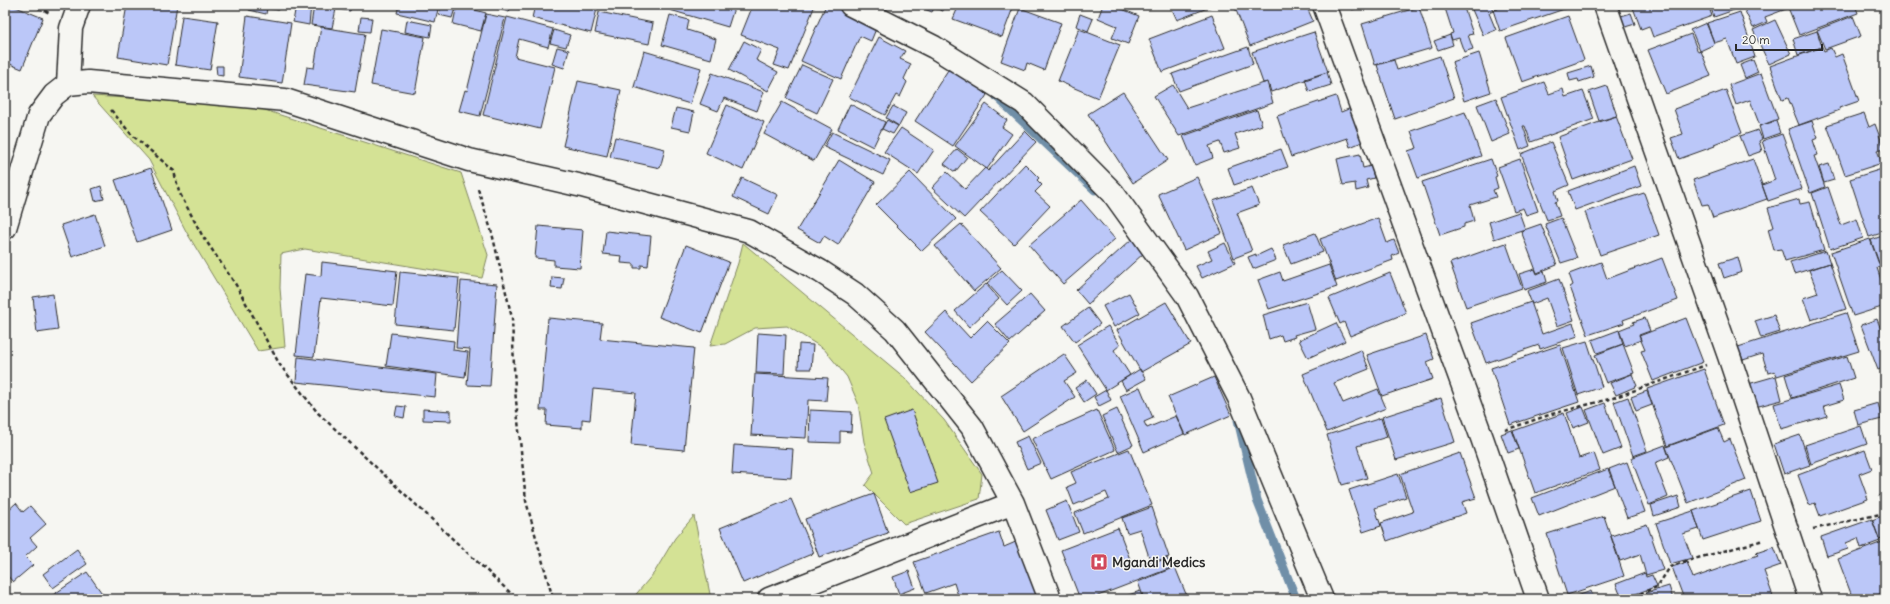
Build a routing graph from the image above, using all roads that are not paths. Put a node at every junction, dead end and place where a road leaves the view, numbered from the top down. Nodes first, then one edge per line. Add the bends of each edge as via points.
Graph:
1 (79, 5) edge
2 (851, 5) edge
3 (1324, 5) edge
4 (1605, 5) edge
5 (78, 83) junction
6 (5, 228) edge
7 (1013, 503) junction
8 (768, 599) edge
9 (1050, 599) edge
10 (1322, 599) edge
11 (1538, 599) edge
12 (1810, 599) edge

1 - 5 street via 71,28
2 - 10 street via 934,47 1024,103 1112,192 1187,296 1239,398
3 - 11 street
4 - 12 street via 1729,356
5 - 6 street via 54,95 39,115
5 - 7 street via 285,100 469,160 749,231 855,294 895,330 972,427
7 - 8 street
7 - 9 street

